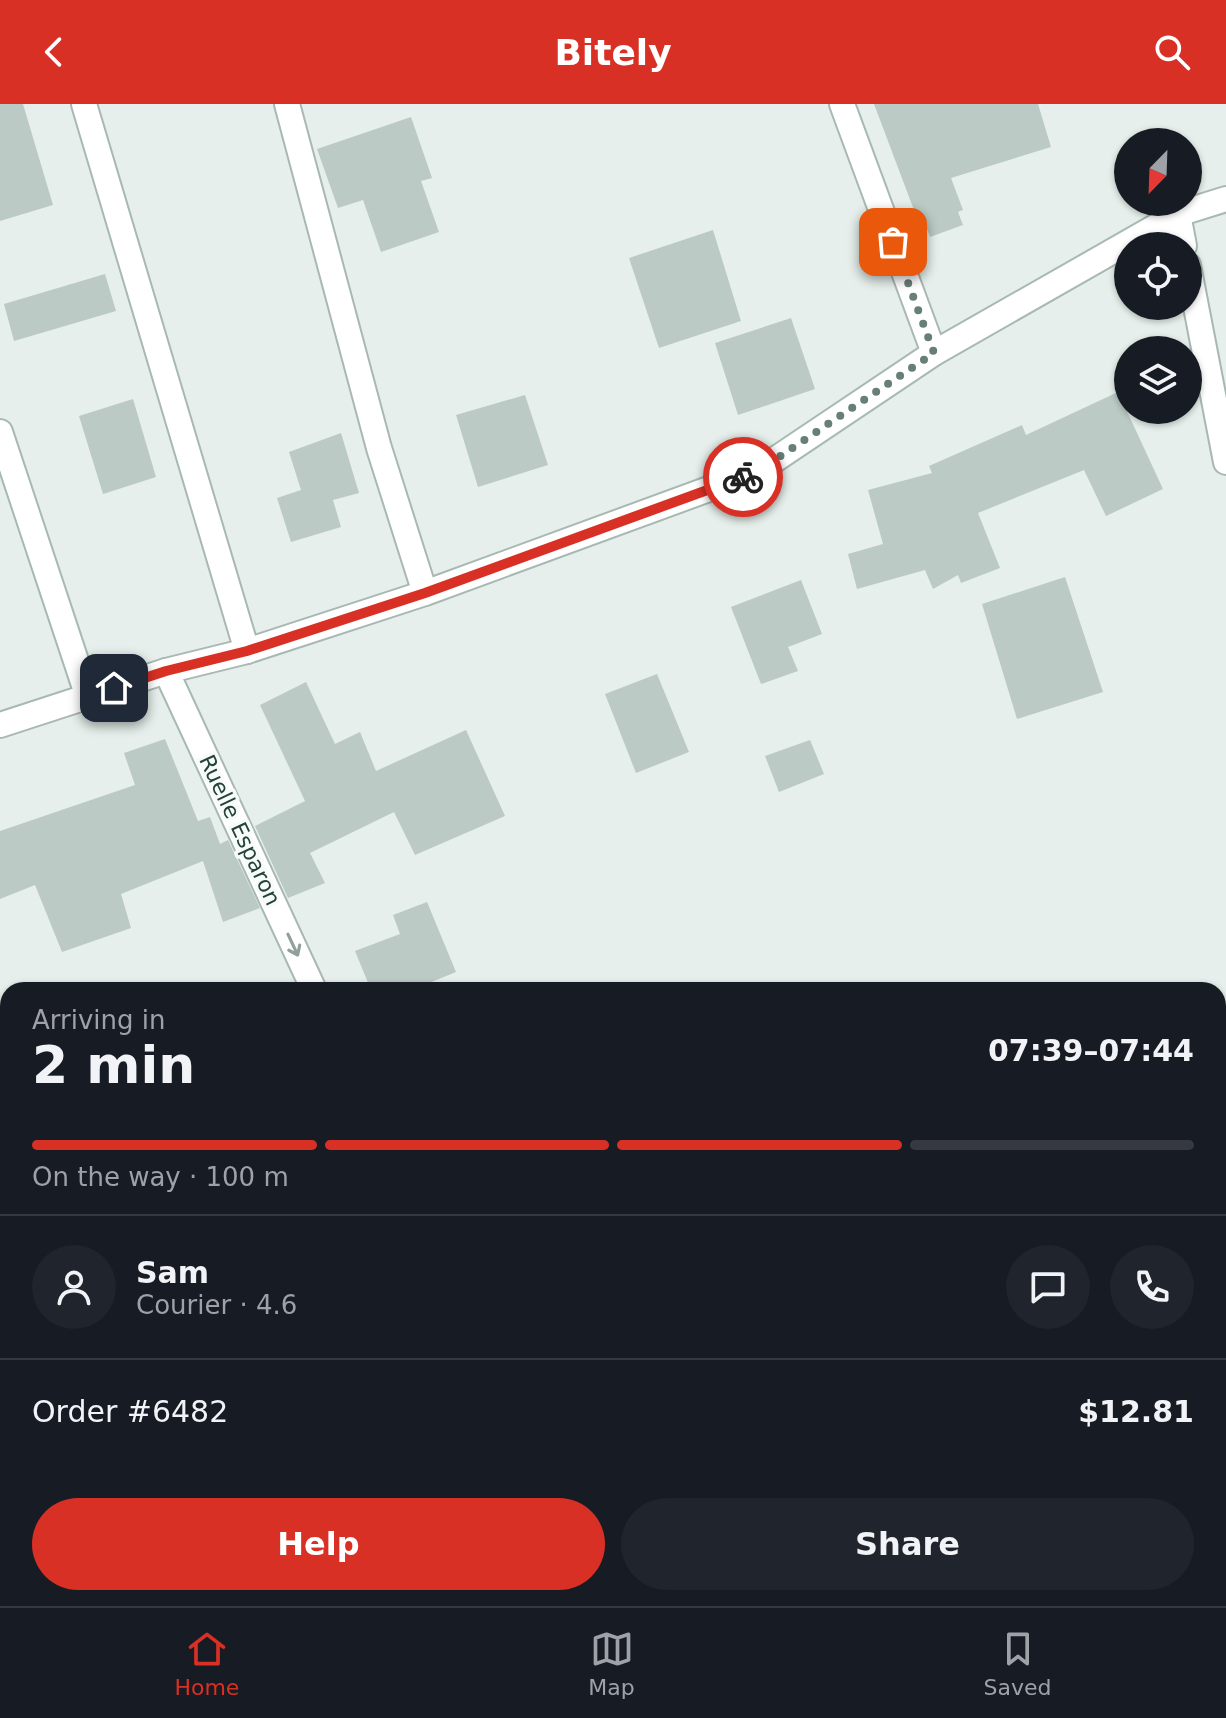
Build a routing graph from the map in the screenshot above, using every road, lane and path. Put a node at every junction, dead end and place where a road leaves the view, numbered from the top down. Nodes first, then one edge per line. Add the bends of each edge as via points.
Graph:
1 (84, 104) edge
2 (287, 104) edge
3 (842, 104) edge
4 (1226, 199) edge
5 (1202, 206) edge
6 (1174, 216) edge
7 (1202, 317) edge
8 (934, 353) junction
9 (1217, 372) edge
10 (0, 432) edge
11 (1226, 462) edge
12 (425, 593) junction
13 (247, 651) junction
14 (166, 671) junction
15 (88, 697) junction
16 (0, 725) edge
17 (310, 982) edge

1 - 13 street
2 - 12 street via 379,448
3 - 8 street
4 - 5 street
6 - 8 street
7 - 9 street
8 - 12 street via 758,471
9 - 11 street
10 - 15 street
12 - 13 street
13 - 14 street
14 - 15 street
14 -> 17 street, Ruelle Esparon
15 - 16 street

